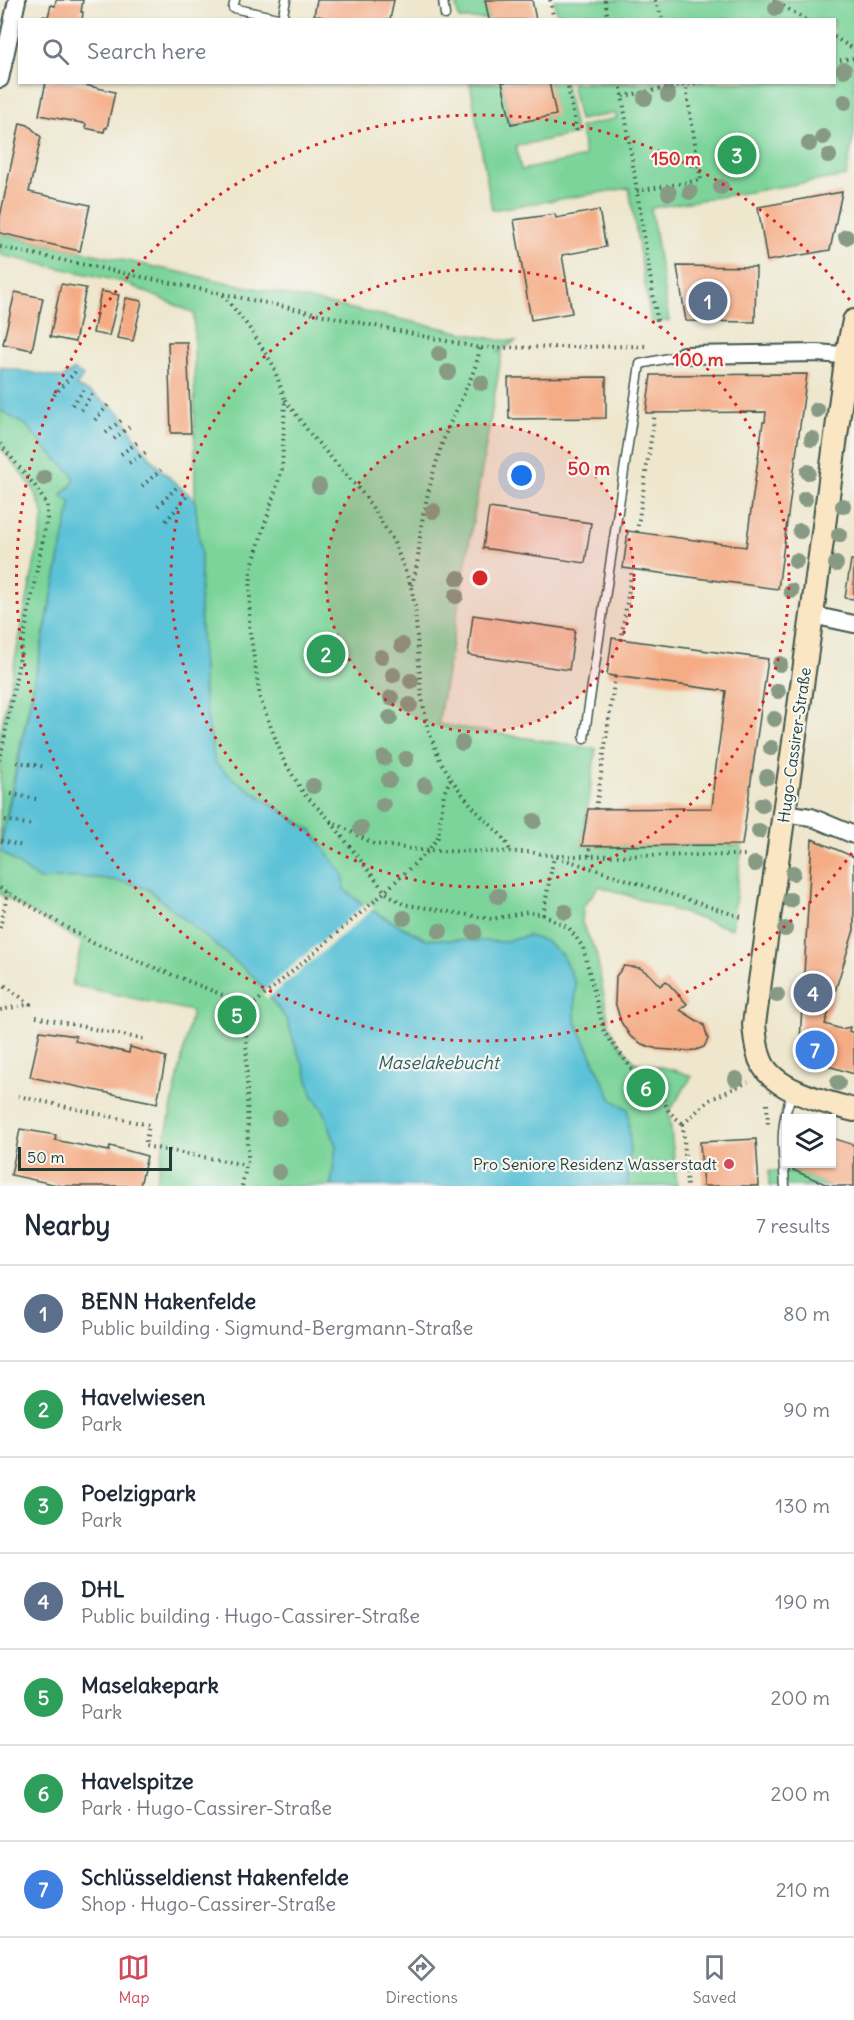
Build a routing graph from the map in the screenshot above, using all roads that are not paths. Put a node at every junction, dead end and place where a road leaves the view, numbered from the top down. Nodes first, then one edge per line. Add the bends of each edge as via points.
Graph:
1 (17, 0) edge
2 (235, 0) edge
3 (286, 0) edge
4 (442, 0) edge
5 (445, 15) dead end
6 (278, 18) edge
7 (282, 18) edge
8 (0, 79) edge
9 (854, 321) edge
10 (683, 355) joint
11 (851, 355) edge
12 (812, 615) junction
13 (854, 624) edge
14 (584, 739) dead end
15 (784, 813) junction
16 (854, 835) edge
17 (794, 1090) junction
18 (854, 1110) edge
19 (785, 1186) edge

1 - 8 street
2 - 6 lane via 233,8
3 - 7 lane
4 - 5 lane
9 - 11 street, Hugo-Cassirer-Straße
10 - 11 street
10 - 14 lane via 640,364
11 - 12 street, Hugo-Cassirer-Straße
12 - 13 street
12 - 15 street, Hugo-Cassirer-Straße
15 - 16 street via 811,817
15 - 17 street, Hugo-Cassirer-Straße via 754,1024 761,1061 768,1073
17 - 18 street, Hugo-Cassirer-Straße
17 - 19 lane via 786,1106 782,1131

